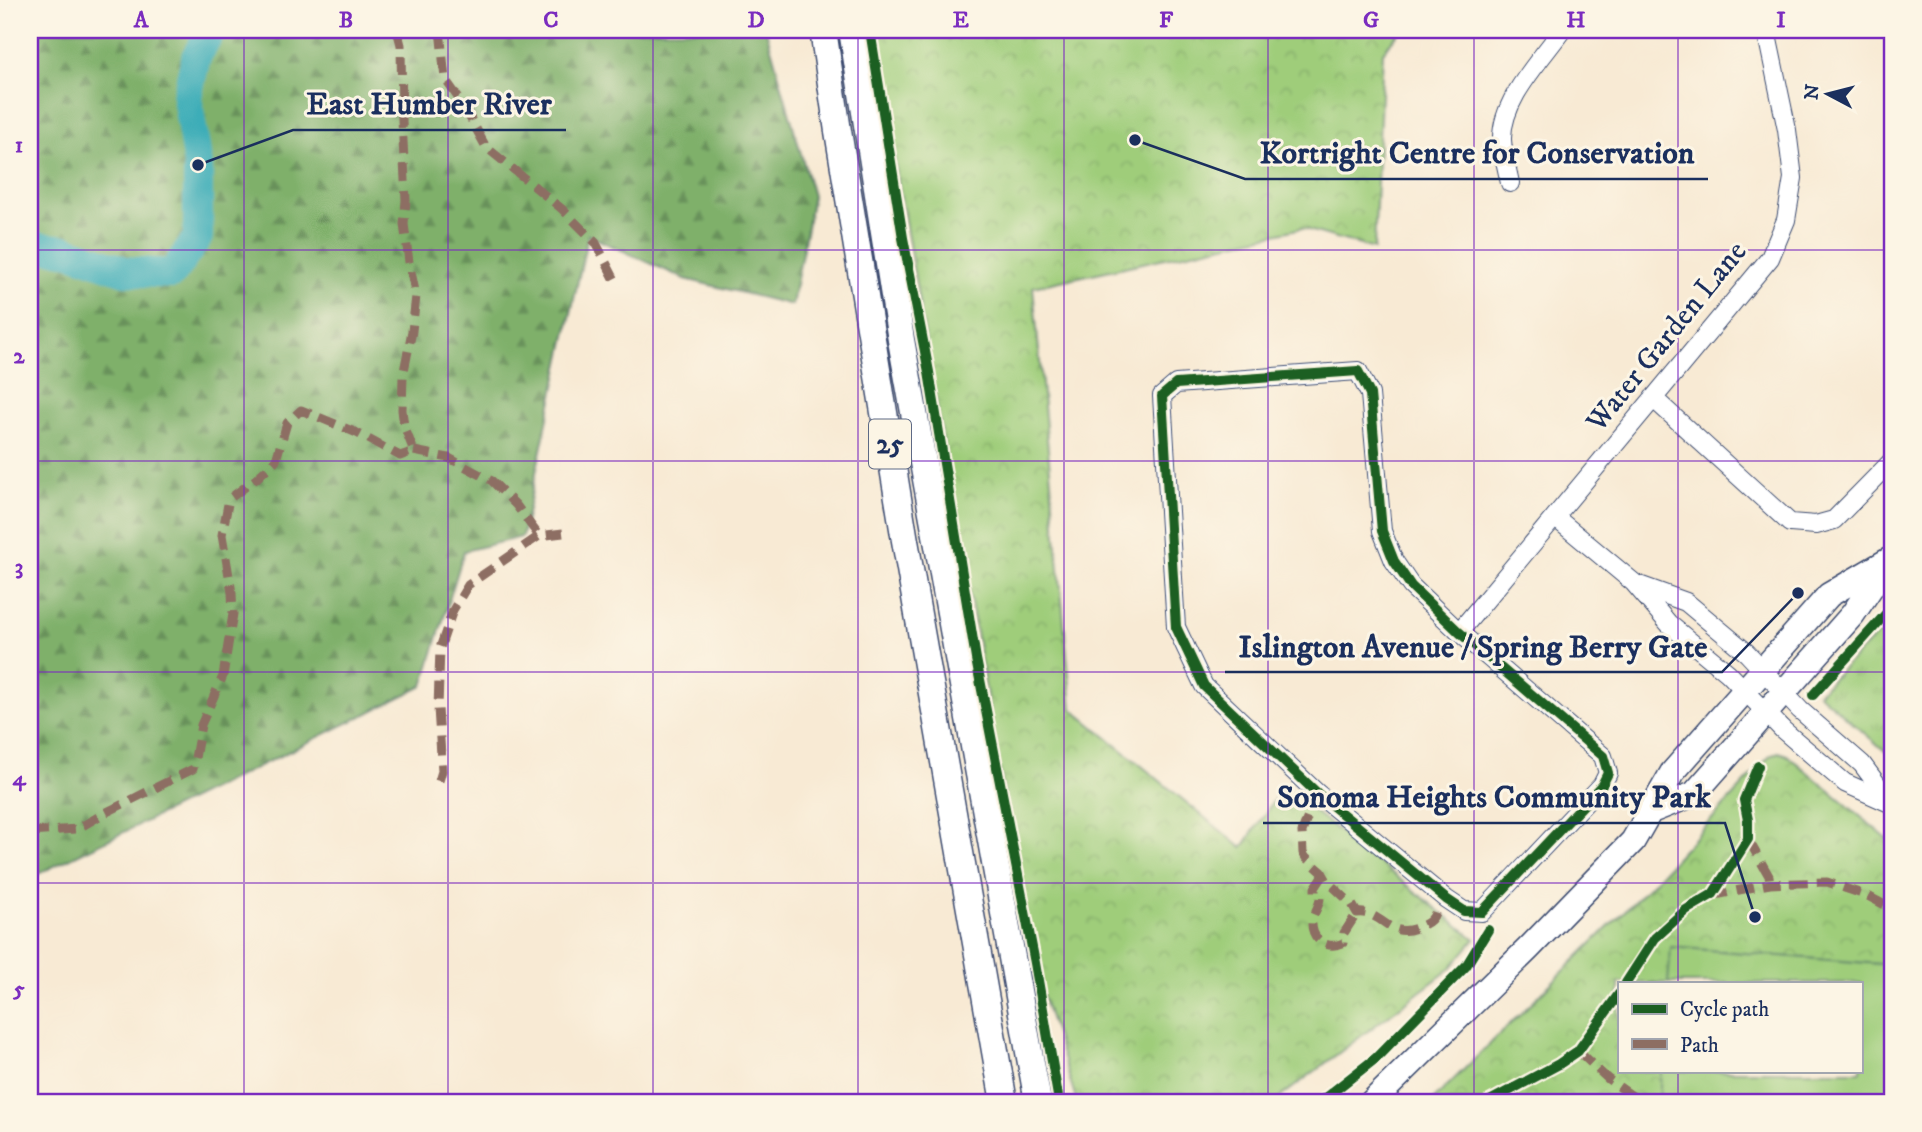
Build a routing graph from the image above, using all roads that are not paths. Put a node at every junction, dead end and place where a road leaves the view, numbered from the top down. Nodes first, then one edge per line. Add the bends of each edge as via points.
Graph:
1 (823, 30) edge
2 (852, 30) edge
3 (1562, 30) edge
4 (1766, 30) edge
5 (1510, 183) dead end
6 (1653, 398) junction
7 (1892, 461) edge
8 (1556, 518) junction
9 (1891, 558) edge
10 (1633, 582) junction
11 (1459, 632) junction
12 (1762, 670) junction
13 (1745, 691) junction
14 (1783, 692) junction
15 (1765, 712) junction
16 (1891, 803) edge
17 (1651, 811) junction
18 (1004, 1102) edge
19 (1038, 1102) edge
20 (1371, 1102) edge

1 - 18 main road, 25 via 904,535
2 - 19 main road, 25 via 901,340
3 - 5 street via 1510,101 1502,137
4 - 6 street, Water Garden Lane via 1793,178 1786,220 1770,258
6 - 7 street via 1790,523 1816,525 1834,520
6 - 8 street, Water Garden Lane
8 - 10 street
8 - 11 street, Water Garden Lane
9 - 12 main road via 1829,595
9 - 14 main road via 1853,614
10 - 12 street via 1686,602
10 - 13 street via 1669,624
11 - 11 street via 1411,586 1382,531 1370,394 1358,371 1176,384 1162,396 1176,627 1204,686 1317,793 1446,899 1464,911 1482,912 1602,785 1608,773 1603,756
12 - 13 main road
12 - 14 street
13 - 15 street
13 - 17 main road via 1672,773
14 - 15 main road
14 - 16 street via 1862,764
15 - 16 street via 1845,783
15 - 17 main road via 1694,794
17 - 20 main road via 1633,841

